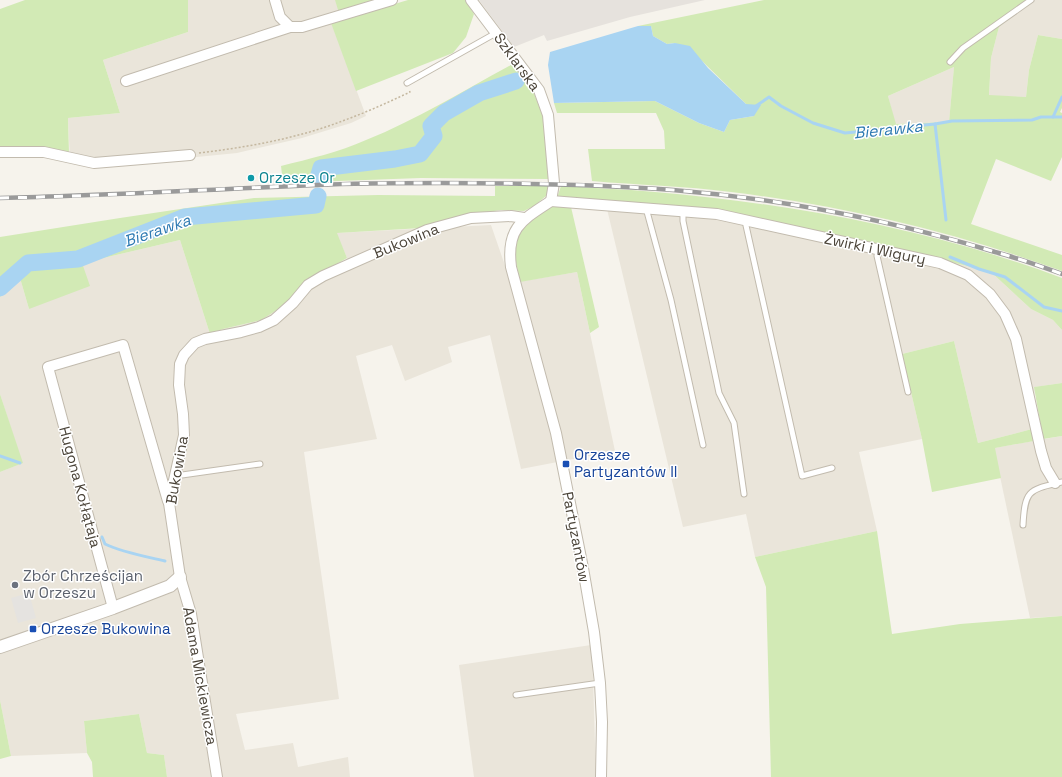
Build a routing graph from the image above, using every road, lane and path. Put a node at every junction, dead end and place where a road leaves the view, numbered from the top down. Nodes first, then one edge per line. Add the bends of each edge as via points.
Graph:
1 (275, 0) edge
2 (392, 0) edge
3 (471, 0) edge
4 (1031, 0) edge
5 (290, 27) junction
6 (496, 33) junction
7 (950, 62) dead end
8 (126, 81) dead end
9 (407, 83) joint
10 (0, 152) edge
11 (190, 155) joint
12 (551, 201) junction
13 (646, 208) junction
14 (683, 211) junction
15 (524, 218) junction
16 (745, 220) junction
17 (878, 250) junction
18 (908, 392) dead end
19 (703, 445) dead end
20 (260, 464) dead end
21 (832, 468) dead end
22 (176, 476) junction
23 (1059, 483) edge
24 (744, 494) dead end
25 (169, 503) junction
26 (1023, 525) dead end
27 (180, 577) junction
28 (113, 608) junction
29 (0, 647) edge
30 (600, 683) junction
31 (516, 695) dead end
32 (217, 777) edge
33 (601, 777) edge

1 - 5 street via 280,17
2 - 5 street via 302,27
3 - 6 street, Szklarska
4 - 7 lane via 963,48
5 - 8 street
6 - 9 lane
6 - 12 street, Szklarska via 539,90 548,114 554,183
9 - 11 path via 410,92 344,121 278,141
10 - 11 street via 44,152 94,164
12 - 13 street, Żwirki i Wigury
12 - 15 street, Partyzantów
13 - 14 street, Żwirki i Wigury
13 - 19 lane via 671,300
14 - 16 street, Żwirki i Wigury
14 - 24 lane via 719,393 734,423
15 - 22 street, Bukowina via 471,218 427,230 323,276 308,286 274,320 241,332 195,343 180,364 179,384 184,435
15 - 30 street, Partyzantów via 511,241 509,256 556,433 588,596
16 - 17 street, Żwirki i Wigury
16 - 21 lane via 802,476
17 - 18 lane via 877,256
17 - 23 street, Żwirki i Wigury via 940,263 968,275 990,294 1005,314 1016,339 1046,468
20 - 22 lane
22 - 25 street, Bukowina
23 - 26 lane via 1039,487 1032,492 1024,506
25 - 27 street, Bukowina
25 - 28 street, Hugona Kołłątaja via 123,345 48,367
27 - 28 street via 170,586
27 - 32 street, Adama Mickiewicza via 191,614
28 - 29 street
30 - 31 lane
30 - 33 street, Partyzantów

